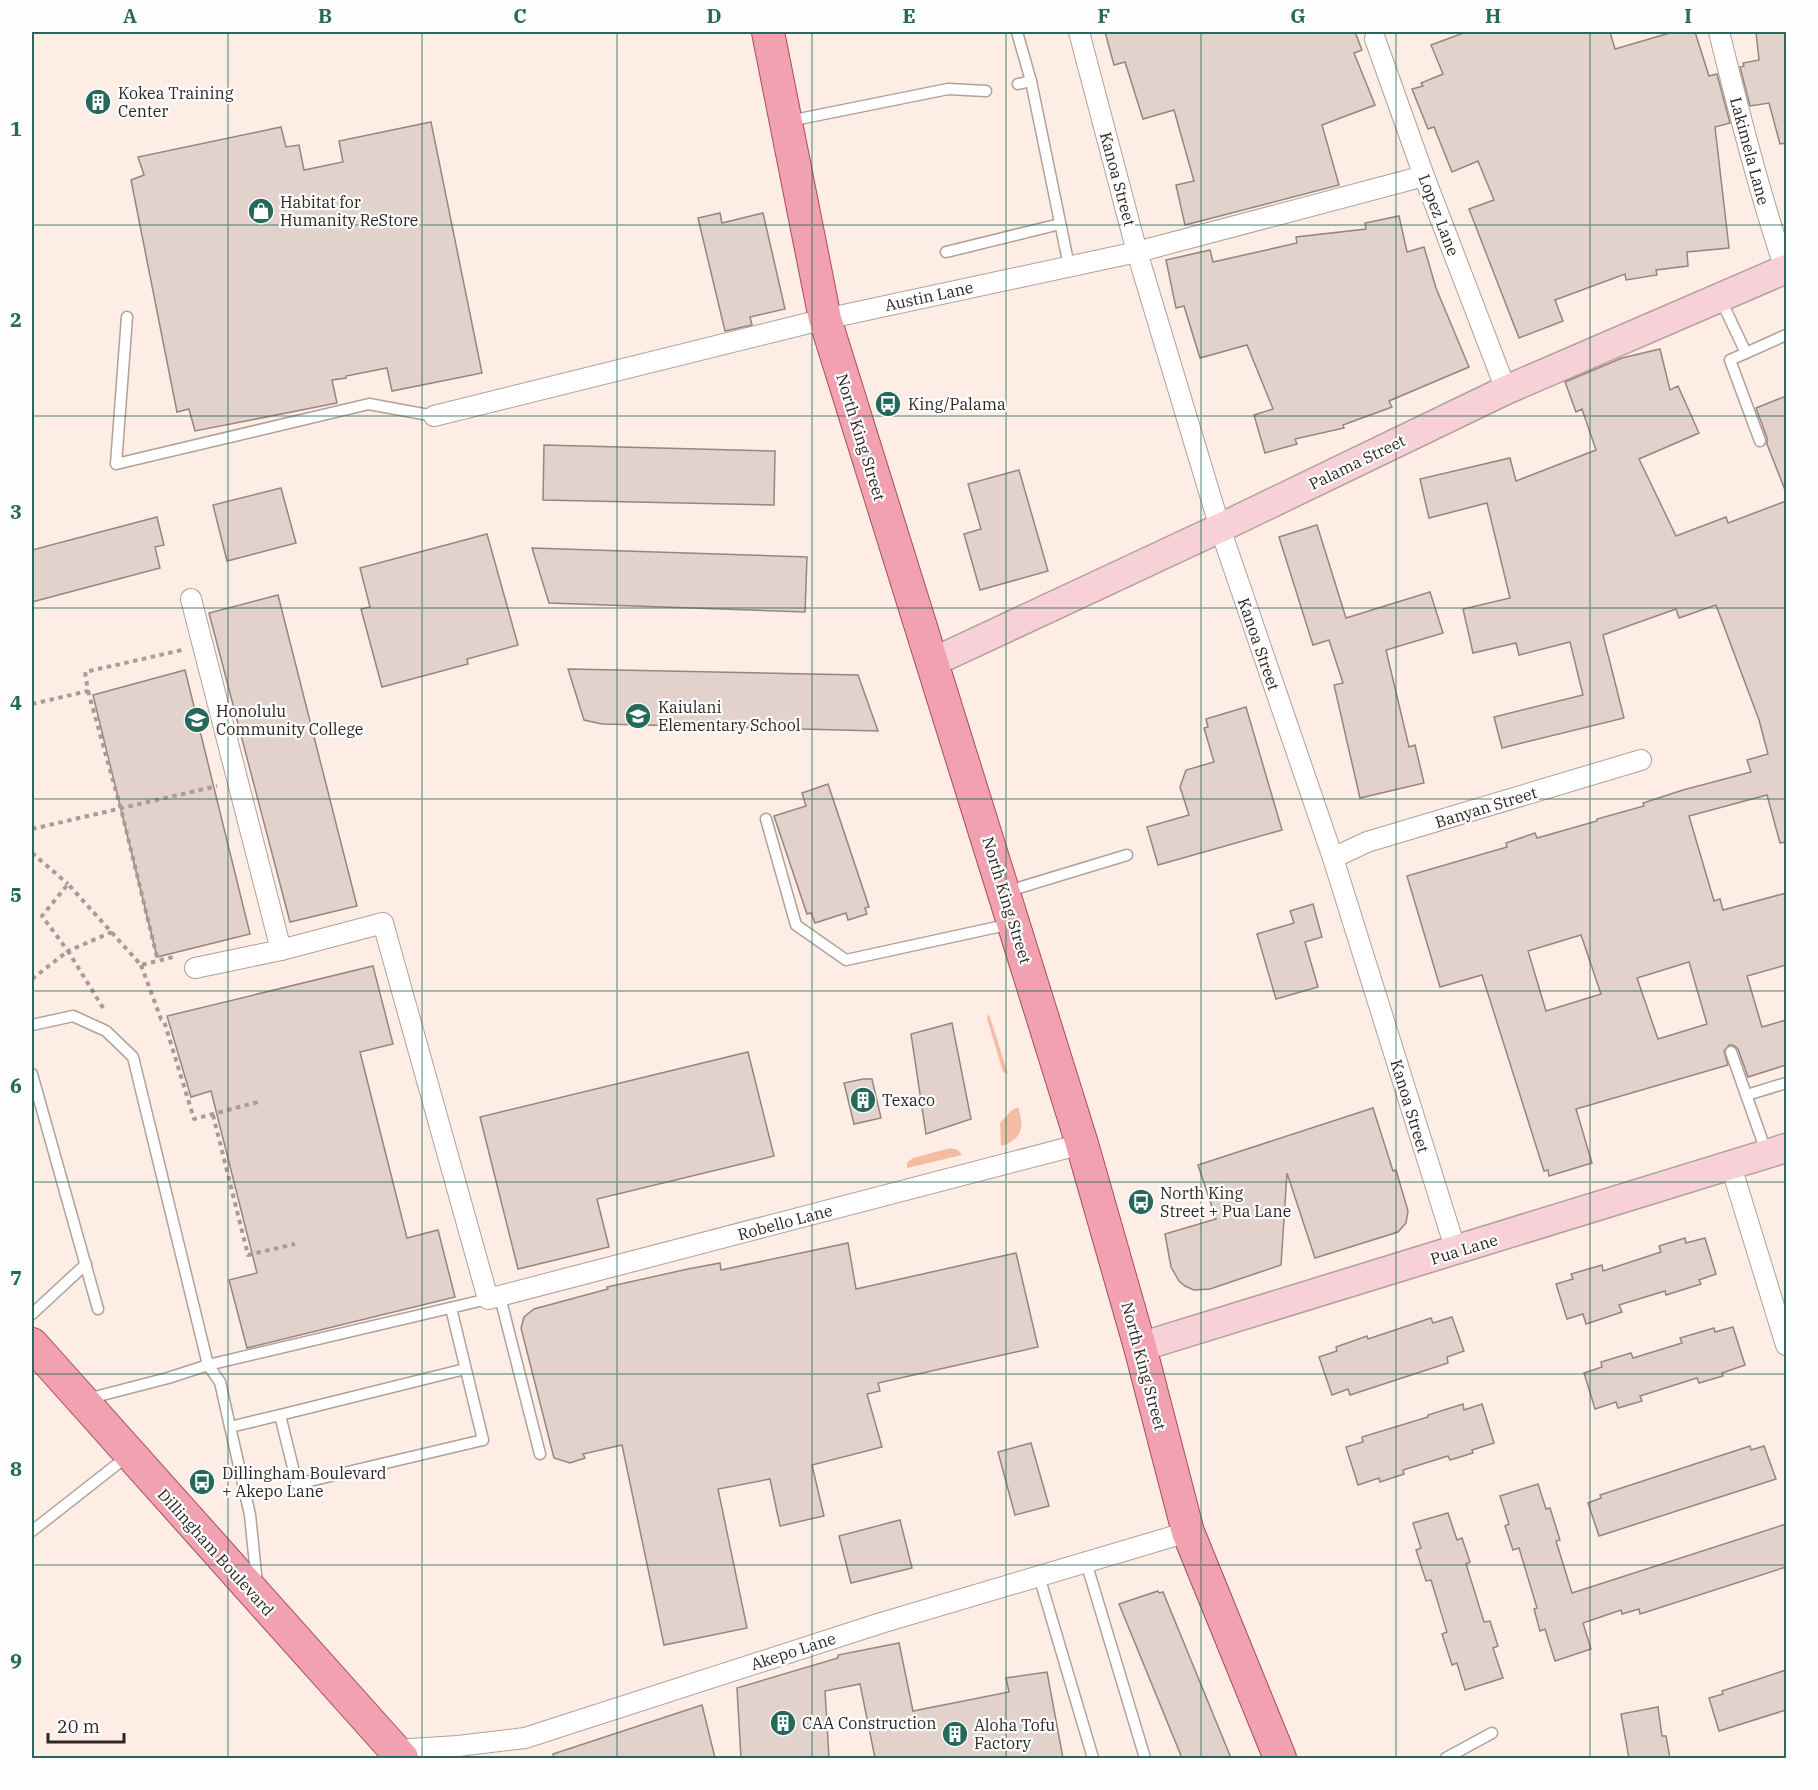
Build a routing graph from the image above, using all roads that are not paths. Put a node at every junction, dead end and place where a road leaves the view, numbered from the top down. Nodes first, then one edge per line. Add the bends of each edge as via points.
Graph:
1 (768, 32) edge
2 (1017, 32) edge
3 (1079, 32) edge
4 (1719, 32) edge
5 (1375, 39) dead end
6 (1031, 81) junction
7 (1018, 84) dead end
8 (986, 91) dead end
9 (786, 121) junction
10 (1424, 176) junction
11 (1060, 224) junction
12 (946, 252) dead end
13 (1137, 252) junction
14 (1069, 266) junction
15 (1786, 270) edge
16 (1719, 298) junction
17 (127, 317) dead end
18 (825, 319) junction
19 (1786, 335) edge
20 (1746, 353) junction
21 (1506, 390) junction
22 (434, 416) joint
23 (1760, 441) dead end
24 (1220, 528) junction
25 (191, 599) dead end
26 (931, 663) junction
27 (1641, 760) dead end
28 (766, 819) dead end
29 (1127, 855) dead end
30 (1333, 858) junction
31 (1005, 892) junction
32 (1014, 924) junction
33 (281, 950) junction
34 (195, 968) dead end
35 (32, 1025) edge
36 (1731, 1052) dead end
37 (32, 1074) edge
38 (1786, 1083) edge
39 (1747, 1095) junction
40 (1082, 1144) junction
41 (1777, 1151) edge
42 (1731, 1166) junction
43 (1456, 1251) junction
44 (86, 1264) junction
45 (494, 1298) junction
46 (451, 1308) junction
47 (98, 1309) dead end
48 (32, 1314) edge
49 (32, 1344) edge
50 (1786, 1345) edge
51 (1140, 1347) junction
52 (208, 1365) junction
53 (465, 1369) junction
54 (81, 1400) junction
55 (280, 1415) junction
56 (230, 1427) junction
57 (540, 1454) dead end
58 (130, 1455) junction
59 (32, 1531) edge
60 (1188, 1532) junction
61 (1086, 1562) junction
62 (1039, 1576) junction
63 (258, 1598) junction
64 (1492, 1733) dead end
65 (398, 1754) edge
66 (1093, 1758) edge
67 (1145, 1758) edge
68 (1280, 1758) edge
69 (1446, 1758) edge

1 - 9 main road, North King Street
2 - 6 lane
3 - 13 street, Kanoa Street
4 - 15 street, Lakimela Lane via 1742,127
5 - 10 street, Lopez Lane
6 - 7 lane
6 - 11 lane
8 - 9 lane via 948,89
9 - 18 main road, North King Street
10 - 13 street, Austin Lane
10 - 21 street, Lopez Lane
11 - 12 lane
11 - 14 lane
13 - 14 street, Austin Lane
13 - 24 street, Kanoa Street
14 - 18 street, Austin Lane
15 - 16 street, Palama Street
16 - 20 lane
16 - 21 street, Palama Street
17 - 22 lane via 116,464 369,404
18 - 22 street, Austin Lane
18 - 26 main road, North King Street
19 - 20 lane
20 - 23 lane via 1730,360
21 - 24 street, Palama Street
24 - 26 street, Palama Street
24 - 30 street, Kanoa Street
25 - 33 street
26 - 31 main road, North King Street
27 - 30 street, Banyan Street via 1367,842
28 - 32 lane via 796,925 846,960
29 - 31 lane
30 - 43 street, Kanoa Street
31 - 32 main road, North King Street
32 - 40 main road, North King Street
33 - 34 street
33 - 45 street via 383,923
35 - 52 lane via 73,1016 106,1031 133,1057
36 - 39 lane
37 - 44 lane
38 - 39 lane
39 - 41 lane
40 - 45 street, Robello Lane
40 - 51 main road, North King Street
41 - 42 street, Pua Lane
42 - 43 street, Pua Lane
42 - 50 street
43 - 51 street, Pua Lane
44 - 47 lane
44 - 48 lane
45 - 46 lane
45 - 57 lane
46 - 52 lane
46 - 53 lane
49 - 54 main road, Dillingham Boulevard
51 - 60 main road, North King Street
52 - 54 lane
52 - 56 lane via 220,1382
53 - 55 lane
53 - 55 lane via 483,1440 297,1484
54 - 58 main road, Dillingham Boulevard
55 - 56 lane
56 - 63 lane via 250,1515
58 - 59 lane
58 - 63 main road, Dillingham Boulevard
60 - 61 street, Akepo Lane
60 - 68 main road, North King Street
61 - 62 street, Akepo Lane
61 - 67 lane
62 - 65 street, Akepo Lane via 525,1738
62 - 66 lane
63 - 65 main road, Dillingham Boulevard
64 - 69 lane

